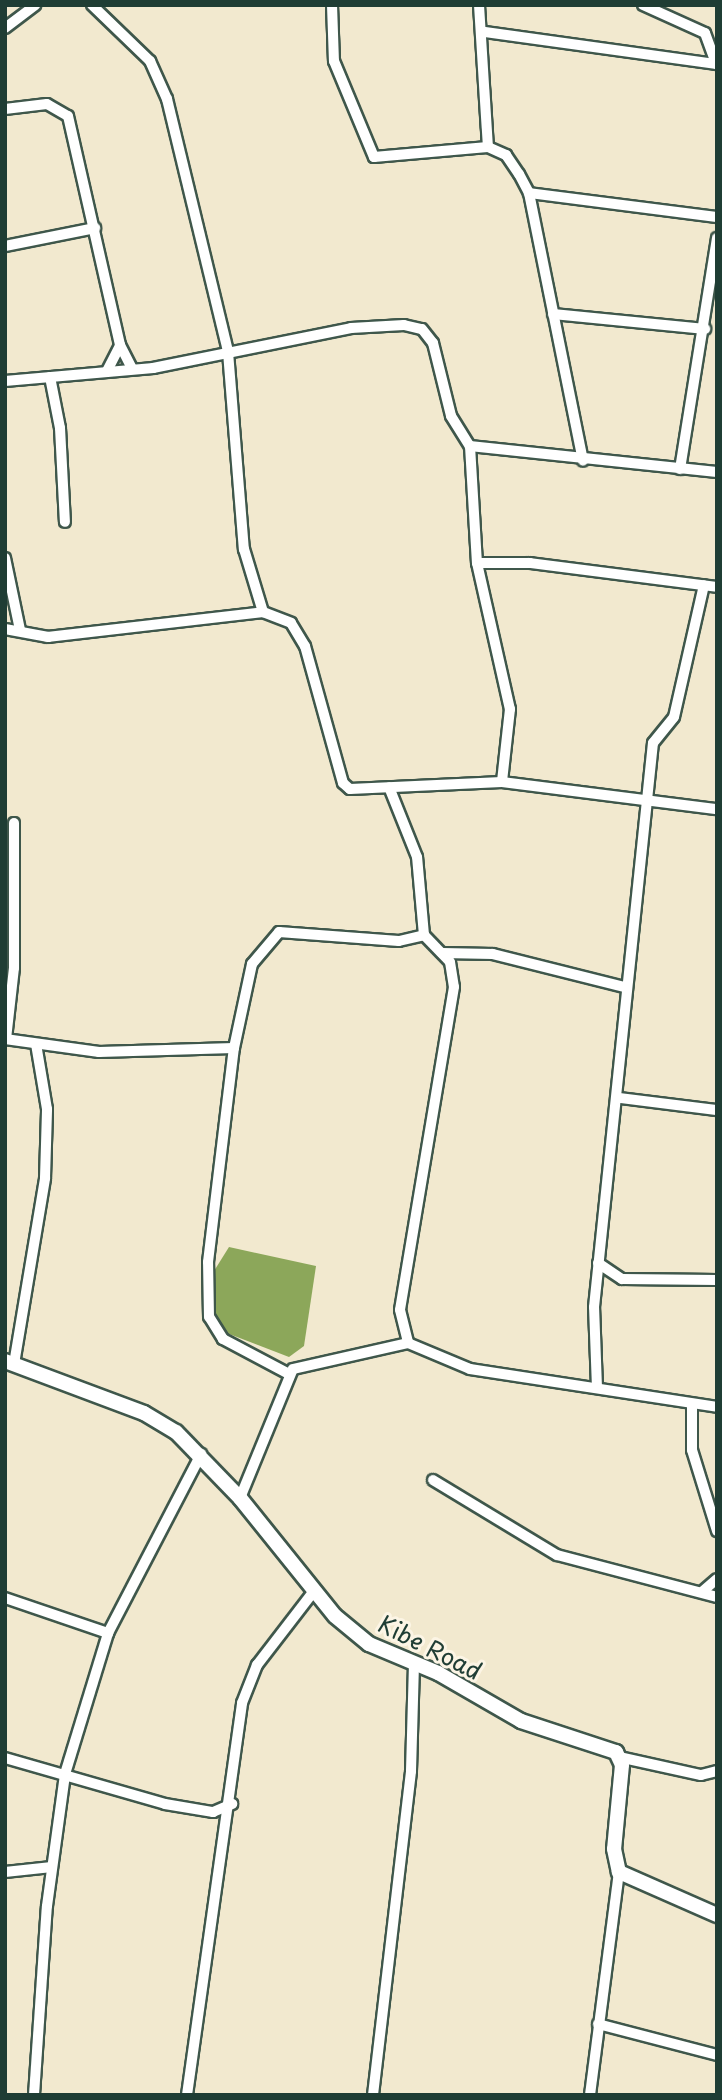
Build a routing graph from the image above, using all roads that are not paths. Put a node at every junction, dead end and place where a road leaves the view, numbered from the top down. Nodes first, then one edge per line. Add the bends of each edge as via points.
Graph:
1 (35, 5) edge
2 (92, 5) edge
3 (332, 5) edge
4 (479, 5) edge
5 (643, 5) edge
6 (5, 28) edge
7 (485, 32) junction
8 (716, 64) edge
9 (5, 109) edge
10 (488, 147) junction
11 (529, 192) junction
12 (717, 217) edge
13 (95, 228) junction
14 (717, 238) edge
15 (5, 246) edge
16 (553, 314) junction
17 (705, 329) junction
18 (120, 345) junction
19 (228, 352) junction
20 (132, 369) junction
21 (107, 371) junction
22 (50, 377) junction
23 (5, 381) edge
24 (470, 446) junction
25 (583, 461) junction
26 (680, 469) junction
27 (717, 472) edge
28 (65, 522) dead end
29 (5, 558) edge
30 (477, 563) junction
31 (704, 585) junction
32 (717, 587) edge
33 (264, 612) junction
34 (5, 629) edge
35 (19, 630) junction
36 (502, 782) junction
37 (389, 787) junction
38 (650, 799) junction
39 (717, 809) edge
40 (14, 823) dead end
41 (424, 934) junction
42 (10, 943) edge
43 (442, 953) junction
44 (624, 988) junction
45 (6, 1039) edge
46 (36, 1044) junction
47 (234, 1048) junction
48 (620, 1098) junction
49 (717, 1110) edge
50 (598, 1263) junction
51 (717, 1280) edge
52 (408, 1343) junction
53 (10, 1362) edge
54 (289, 1374) junction
55 (597, 1388) junction
56 (675, 1403) junction
57 (692, 1406) junction
58 (717, 1407) edge
59 (689, 1428) junction
60 (201, 1454) junction
61 (433, 1480) dead end
62 (240, 1498) junction
63 (717, 1531) edge
64 (717, 1579) edge
65 (314, 1591) junction
66 (703, 1591) junction
67 (717, 1597) edge
68 (5, 1598) edge
69 (108, 1633) junction
70 (414, 1664) junction
71 (619, 1757) junction
72 (5, 1758) edge
73 (717, 1772) edge
74 (65, 1773) junction
75 (232, 1804) junction
76 (214, 1812) junction
77 (228, 1828) junction
78 (52, 1867) junction
79 (5, 1872) edge
80 (619, 1872) junction
81 (717, 1915) edge
82 (598, 2024) junction
83 (717, 2055) edge
84 (34, 2095) edge
85 (187, 2095) edge
86 (373, 2095) edge
87 (590, 2095) edge

1 - 6 street
2 - 19 street via 150,61 167,99
3 - 10 street via 334,61 374,158
4 - 7 street
5 - 8 street via 705,33
7 - 8 street
7 - 10 street
9 - 13 street via 47,104 68,116
10 - 11 street via 506,155
11 - 12 street
11 - 16 street
13 - 15 street
13 - 18 street
14 - 17 street
16 - 17 street
16 - 25 street
17 - 26 street
18 - 20 street
18 - 21 street
19 - 20 street
19 - 24 street via 351,328 414,326 433,342 451,416
19 - 33 street via 241,532
20 - 21 street
21 - 22 street
22 - 23 street
22 - 28 street via 60,428
24 - 25 street
24 - 30 street
25 - 26 street
26 - 27 street
29 - 35 street
30 - 31 street via 530,563
30 - 36 street via 510,709
31 - 32 street
31 - 38 street via 674,717 653,743
33 - 35 street via 48,637
33 - 37 street via 291,623 305,646 343,783 351,789
34 - 35 street
36 - 37 street
36 - 38 street
37 - 41 street via 417,856
38 - 39 street
38 - 44 street
40 - 42 street
41 - 43 street
41 - 47 street via 399,941 279,932 252,964
42 - 45 street
43 - 44 street via 493,954
43 - 52 street via 454,987 400,1310
44 - 48 street
45 - 46 street
46 - 47 street via 131,1053
46 - 53 street via 47,1110 45,1178
47 - 54 street via 208,1262 209,1317 223,1339
48 - 49 street
48 - 50 street
50 - 51 street via 622,1279
50 - 55 street
52 - 54 street via 364,1358 300,1366
52 - 55 street via 470,1369
53 - 60 street, Kibe Road via 144,1413
54 - 62 street via 261,1458
55 - 56 street
56 - 57 street
56 - 59 street
57 - 58 street
57 - 59 street
59 - 63 street
60 - 62 street, Kibe Road
60 - 69 street
61 - 66 street via 557,1555
62 - 65 street, Kibe Road
64 - 66 street
65 - 70 street, Kibe Road via 350,1631
65 - 75 street via 248,1682 239,1718
66 - 67 street
68 - 69 street
69 - 74 street
70 - 71 street, Kibe Road via 521,1721 609,1747
70 - 86 street via 411,1770
71 - 73 street via 701,1775
71 - 80 street via 614,1849
72 - 74 street
74 - 76 street via 165,1804
74 - 78 street
75 - 76 street
75 - 77 street
76 - 77 street
77 - 85 street
78 - 79 street
78 - 84 street
80 - 81 street
80 - 82 street
82 - 83 street
82 - 87 street

